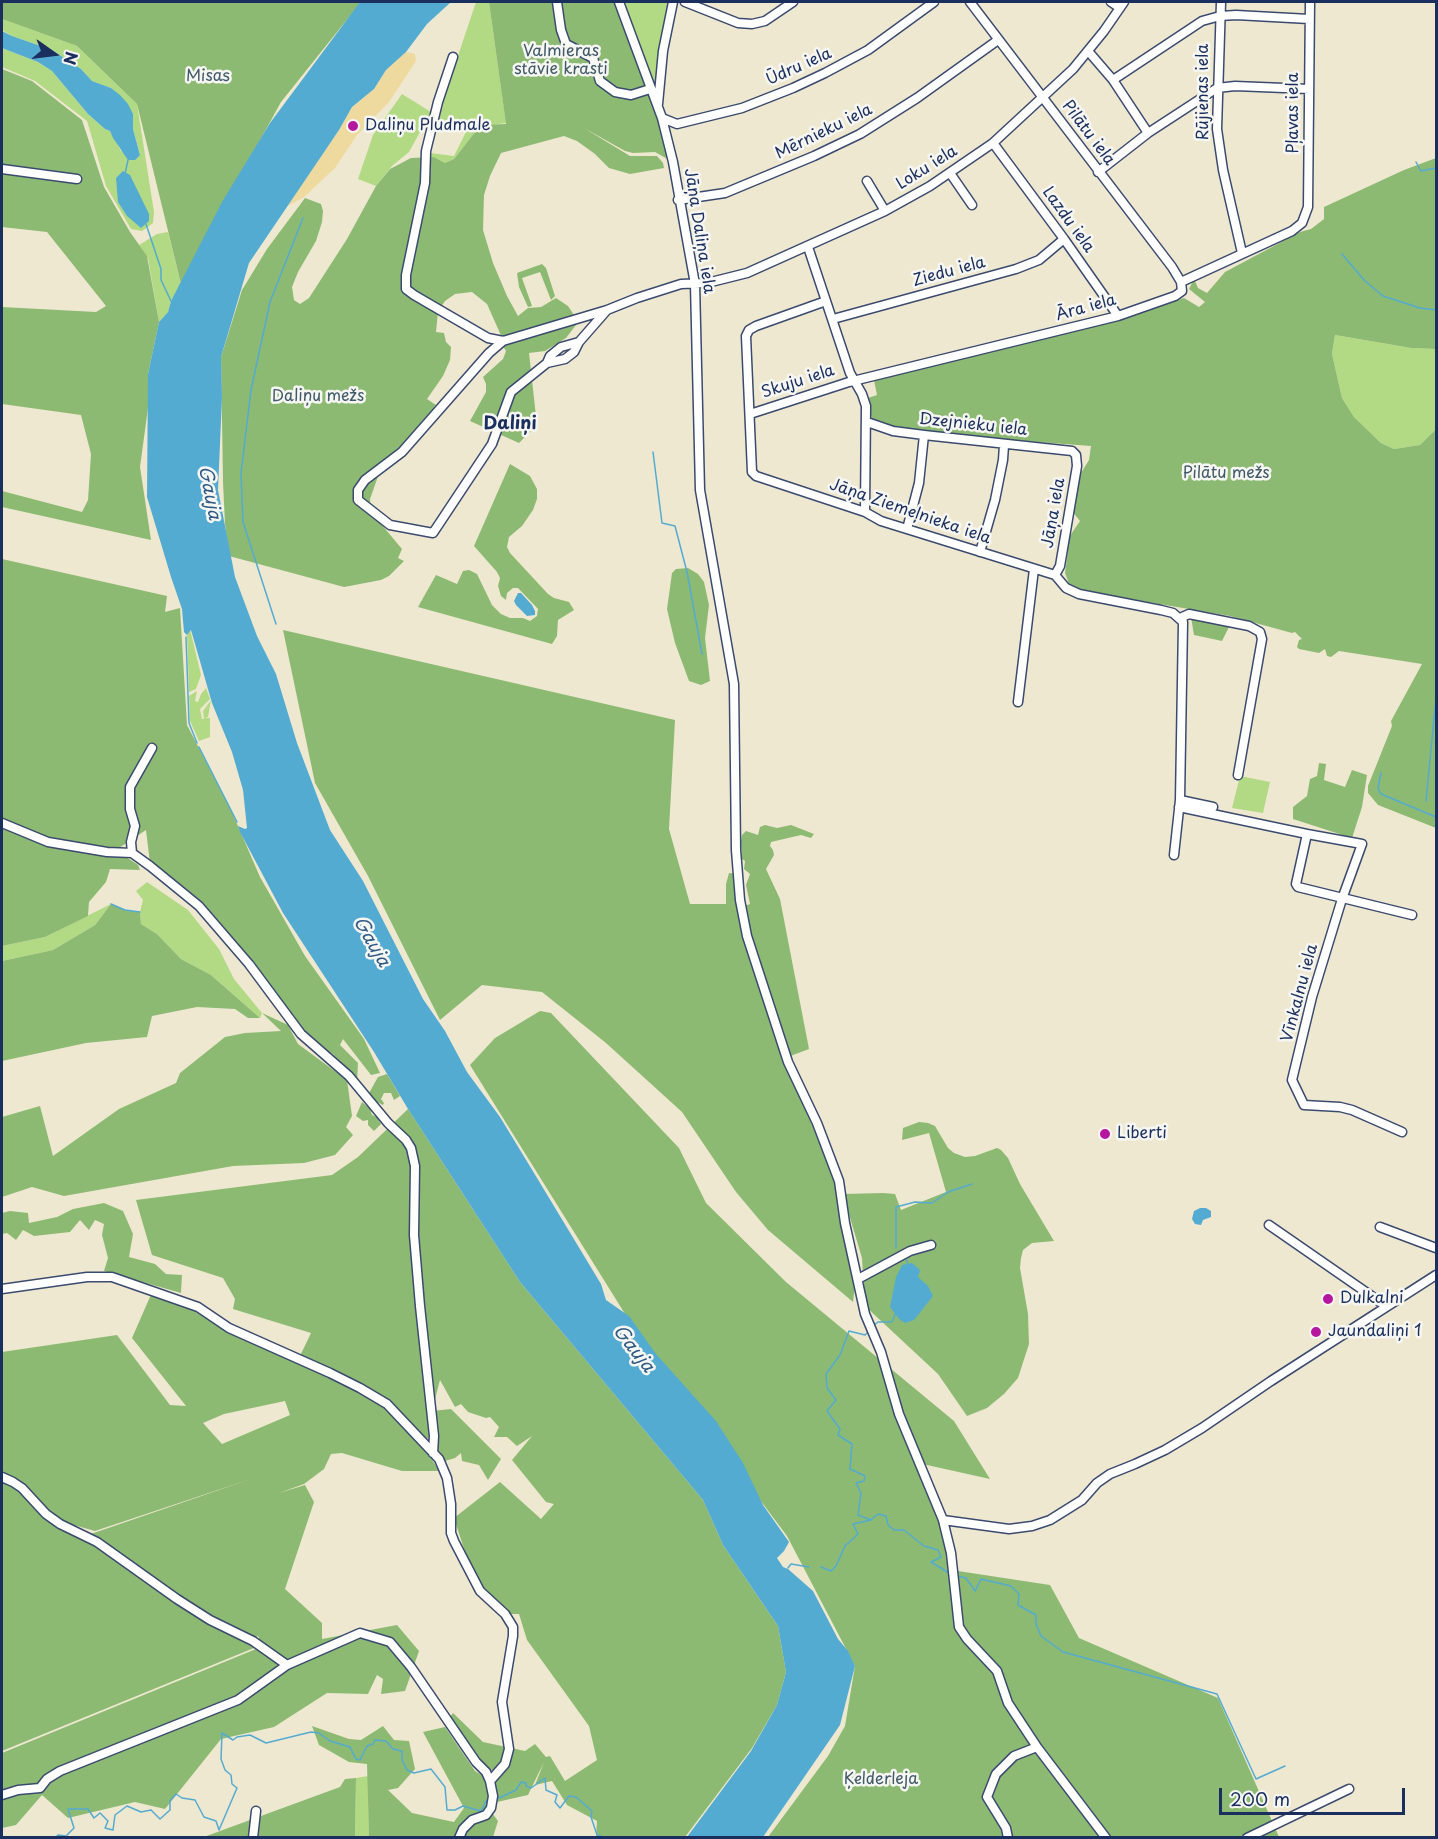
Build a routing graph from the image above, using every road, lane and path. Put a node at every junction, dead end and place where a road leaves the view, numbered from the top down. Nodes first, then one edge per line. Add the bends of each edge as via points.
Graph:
1 (557, 2) edge
2 (619, 2) edge
3 (673, 2) edge
4 (685, 2) edge
5 (793, 2) edge
6 (934, 2) edge
7 (970, 2) edge
8 (1111, 2) edge
9 (1221, 2) edge
10 (1310, 2) edge
11 (1122, 5) edge
12 (1220, 16) junction
13 (1309, 18) junction
14 (998, 40) junction
15 (1088, 51) junction
16 (453, 57) dead end
17 (1113, 80) junction
18 (1217, 88) junction
19 (650, 89) junction
20 (1309, 89) junction
21 (1043, 98) junction
22 (658, 104) junction
23 (662, 118) junction
24 (1148, 133) junction
25 (993, 143) junction
26 (2, 168) edge
27 (1098, 172) junction
28 (950, 173) junction
29 (77, 179) dead end
30 (867, 181) dead end
31 (678, 200) junction
32 (972, 205) dead end
33 (885, 211) junction
34 (1302, 222) joint
35 (1065, 239) junction
36 (808, 247) junction
37 (1242, 253) junction
38 (1181, 282) junction
39 (695, 284) junction
40 (826, 301) junction
41 (607, 310) junction
42 (1118, 316) junction
43 (833, 319) junction
44 (503, 341) junction
45 (855, 381) junction
46 (750, 414) junction
47 (867, 422) junction
48 (924, 435) junction
49 (1004, 445) junction
50 (1076, 455) joint
51 (865, 512) junction
52 (907, 529) junction
53 (980, 552) junction
54 (1035, 569) junction
55 (1055, 575) junction
56 (1180, 618) junction
57 (1018, 702) dead end
58 (152, 748) dead end
59 (1238, 776) dead end
60 (1179, 804) junction
61 (1213, 807) dead end
62 (2, 823) edge
63 (1307, 834) junction
64 (131, 843) junction
65 (120, 853) junction
66 (132, 853) junction
67 (1174, 855) dead end
68 (1342, 898) junction
69 (1412, 915) dead end
70 (1402, 1132) dead end
71 (1269, 1225) dead end
72 (1380, 1227) dead end
73 (931, 1245) dead end
74 (1437, 1248) edge
75 (1437, 1275) edge
76 (858, 1279) junction
77 (2, 1289) edge
78 (1386, 1306) junction
79 (433, 1453) junction
80 (2, 1478) edge
81 (943, 1520) junction
82 (287, 1665) junction
83 (1038, 1747) junction
84 (490, 1781) junction
85 (1349, 1789) dead end
86 (2, 1795) edge
87 (256, 1811) dead end
88 (253, 1838) edge
89 (459, 1838) edge
90 (1008, 1838) edge
91 (1106, 1838) edge
92 (1247, 1838) edge

1 - 19 street via 566,44 592,58 600,81 615,92 631,95
2 - 19 street, Jāņa Daliņa iela
3 - 22 street
4 - 5 street via 724,18 752,24 765,21
6 - 23 street, Ūdru iela via 868,50 793,88 742,108 677,124
7 - 14 street, Pilātu iela
8 - 11 street
9 - 12 street, Rūjienas iela
10 - 13 street, Pļavas iela
11 - 15 street, Loku iela
12 - 13 street
12 - 17 street via 1202,21
12 - 18 street, Rūjienas iela
13 - 20 street, Pļavas iela
14 - 21 street, Pilātu iela
14 - 31 street, Mērnieku iela via 860,134 725,193
15 - 17 street
15 - 21 street, Loku iela
16 - 44 street via 426,151 425,183 406,289 488,338
17 - 24 street
18 - 20 street
18 - 24 street
18 - 37 street, Rūjienas iela via 1223,170
19 - 22 street, Jāņa Daliņa iela
20 - 34 street, Pļavas iela via 1308,207
21 - 25 street, Loku iela
21 - 27 street, Pilātu iela
22 - 23 street, Jāņa Daliņa iela
23 - 31 street, Jāņa Daliņa iela
24 - 27 street
25 - 28 street, Loku iela
25 - 35 street, Lazdu iela
26 - 29 street
27 - 38 street, Pilātu iela
28 - 32 street
28 - 33 street, Loku iela
30 - 33 street
31 - 39 street, Jāņa Daliņa iela
33 - 36 street, Loku iela
34 - 37 street, Āra iela via 1292,231
35 - 42 street, Lazdu iela
35 - 43 street, Ziedu iela via 1039,260 1016,269
36 - 39 street, Loku iela via 747,273
36 - 40 street
37 - 38 street, Āra iela
38 - 42 street, Āra iela via 1182,291 1174,296
39 - 41 street, Loku iela via 681,284
39 - 76 street, Jāņa Daliņa iela via 700,490 734,684 740,900 747,936 788,1062 839,1181 844,1223
40 - 43 street
40 - 46 street via 749,330 746,336
41 - 44 street, Loku iela
41 - 44 street via 574,352 565,359 547,363 511,392 492,444 433,533 390,525 358,500 358,490 365,480 402,453
42 - 45 street, Āra iela
43 - 45 street
45 - 46 street, Skuju iela
45 - 47 street via 862,394
46 - 51 street, Jāņa Ziemeļnieka iela via 752,472 756,476
47 - 48 street, Dzejnieku iela
47 - 51 street
48 - 49 street, Dzejnieku iela
48 - 52 street via 919,483
49 - 50 street, Dzejnieku iela via 1072,451
49 - 53 street via 995,500
50 - 55 street, Jāņa iela via 1070,513
51 - 52 street, Jāņa Ziemeļnieka iela
52 - 53 street, Jāņa Ziemeļnieka iela
53 - 54 street, Jāņa Ziemeļnieka iela
54 - 55 street, Jāņa Ziemeļnieka iela
54 - 57 street
55 - 56 street via 1066,588 1079,594 1161,610
56 - 59 street via 1189,614 1249,626 1260,632 1262,639
56 - 60 street via 1184,622 1184,636
58 - 64 street via 130,787 135,826
60 - 61 street
60 - 63 street
60 - 67 street
62 - 65 street via 48,842
63 - 68 street via 1296,884
63 - 68 street, Vīnkalnu iela via 1362,844
64 - 65 street
64 - 66 street
65 - 66 street
66 - 79 street via 199,906 301,1034 349,1076 411,1148 415,1166 414,1235
68 - 69 street
68 - 70 street, Vīnkalnu iela via 1292,1080 1304,1105 1352,1110
71 - 78 street
72 - 74 street
73 - 76 street via 910,1251
75 - 78 street
76 - 81 street, Jāņa Daliņa iela via 865,1314 899,1414
77 - 79 street via 112,1277 198,1307 229,1328 340,1378 387,1404
78 - 81 street via 1202,1428 1155,1455 1110,1474 1082,1500 1050,1520 1009,1529
79 - 84 street via 447,1478 454,1541 480,1591 513,1627 501,1702 509,1749 504,1764
80 - 82 street via 22,1488 60,1524 97,1542 177,1599 254,1641
81 - 83 street, Jāņa Daliņa iela via 951,1553 959,1627 997,1671 1008,1702
82 - 84 street via 360,1633 390,1642
82 - 86 street via 238,1700 60,1771 40,1788
83 - 90 street via 1014,1756 996,1774 987,1797
83 - 91 street, Jāņa Daliņa iela
84 - 89 street via 493,1800 486,1815 472,1820
85 - 92 street
87 - 88 street

